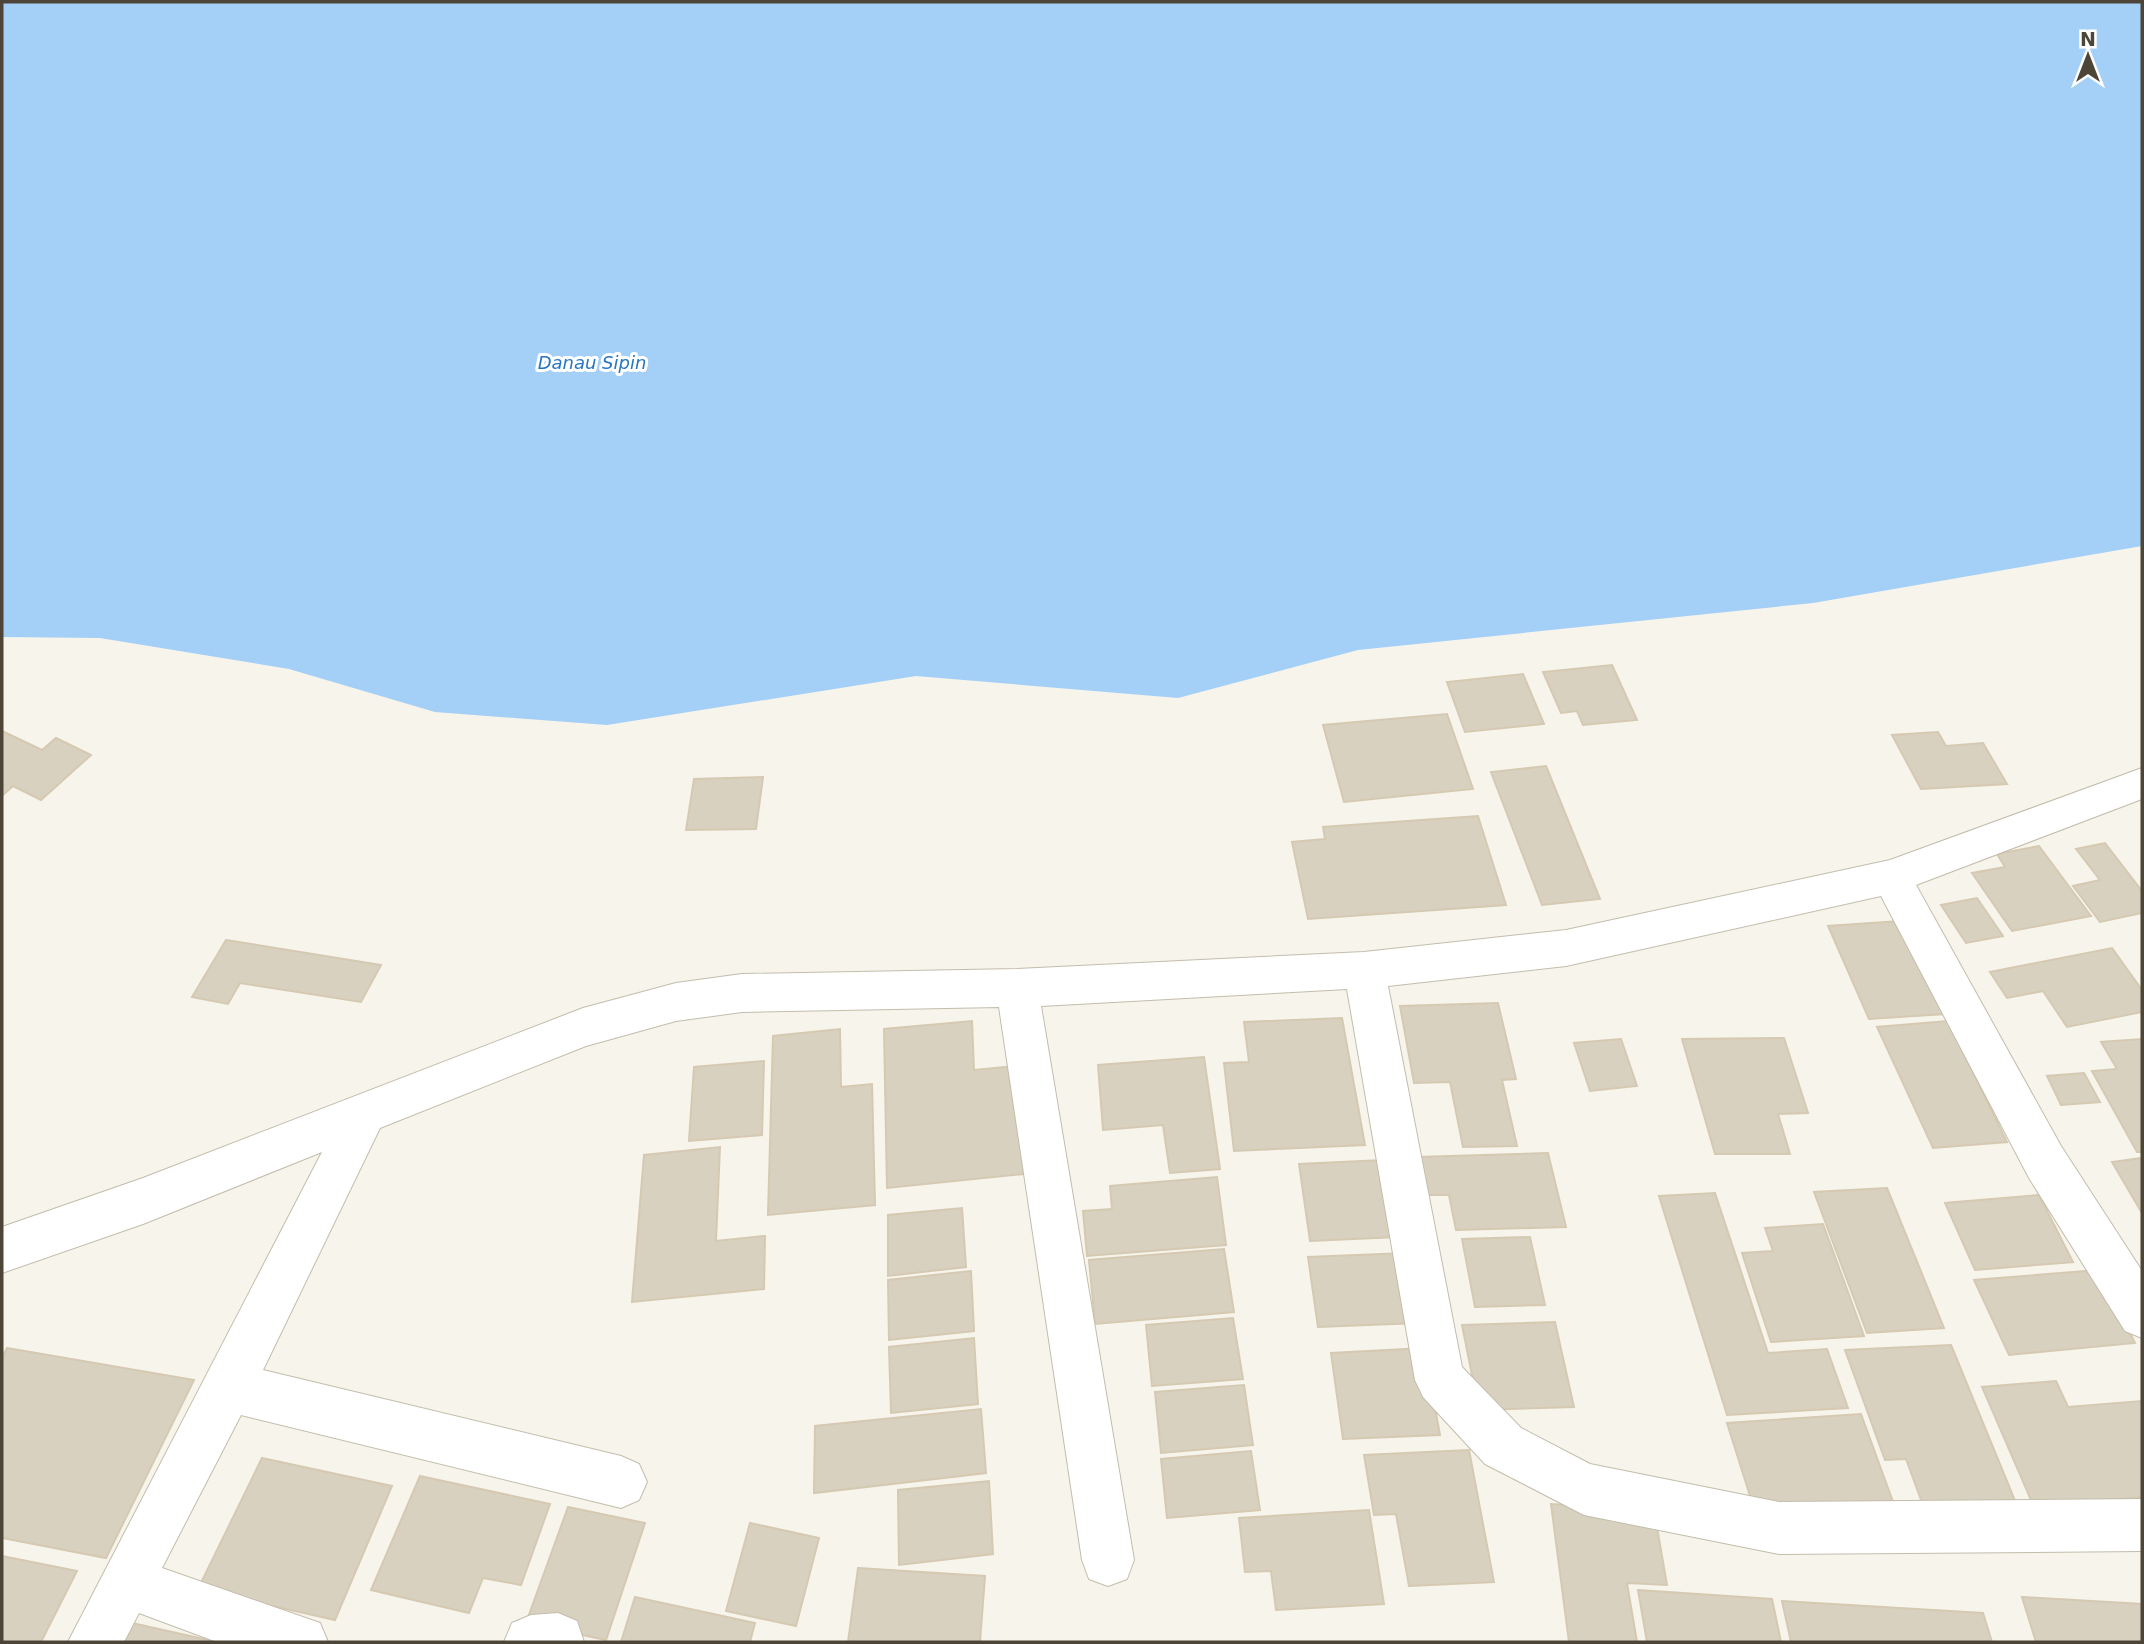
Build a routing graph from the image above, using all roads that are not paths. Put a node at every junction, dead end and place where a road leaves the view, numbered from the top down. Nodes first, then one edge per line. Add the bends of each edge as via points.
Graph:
1 (2142, 783) edge
2 (1891, 877) junction
3 (1364, 970) junction
4 (1017, 988) junction
5 (365, 1113) junction
6 (2, 1250) edge
7 (2142, 1314) edge
8 (229, 1387) junction
9 (621, 1482) dead end
10 (2142, 1525) edge
11 (1108, 1560) dead end
12 (127, 1582) junction
13 (95, 1642) edge
14 (300, 1642) edge

1 - 2 street
2 - 3 street via 1566,948
2 - 7 street via 2045,1162
3 - 4 street
3 - 10 street via 1440,1380 1503,1446 1584,1489 1779,1528
4 - 5 street via 742,993 676,1002 583,1027
4 - 11 street
5 - 6 street via 143,1201
5 - 8 street
8 - 9 street
8 - 12 street
12 - 13 street
12 - 14 street

